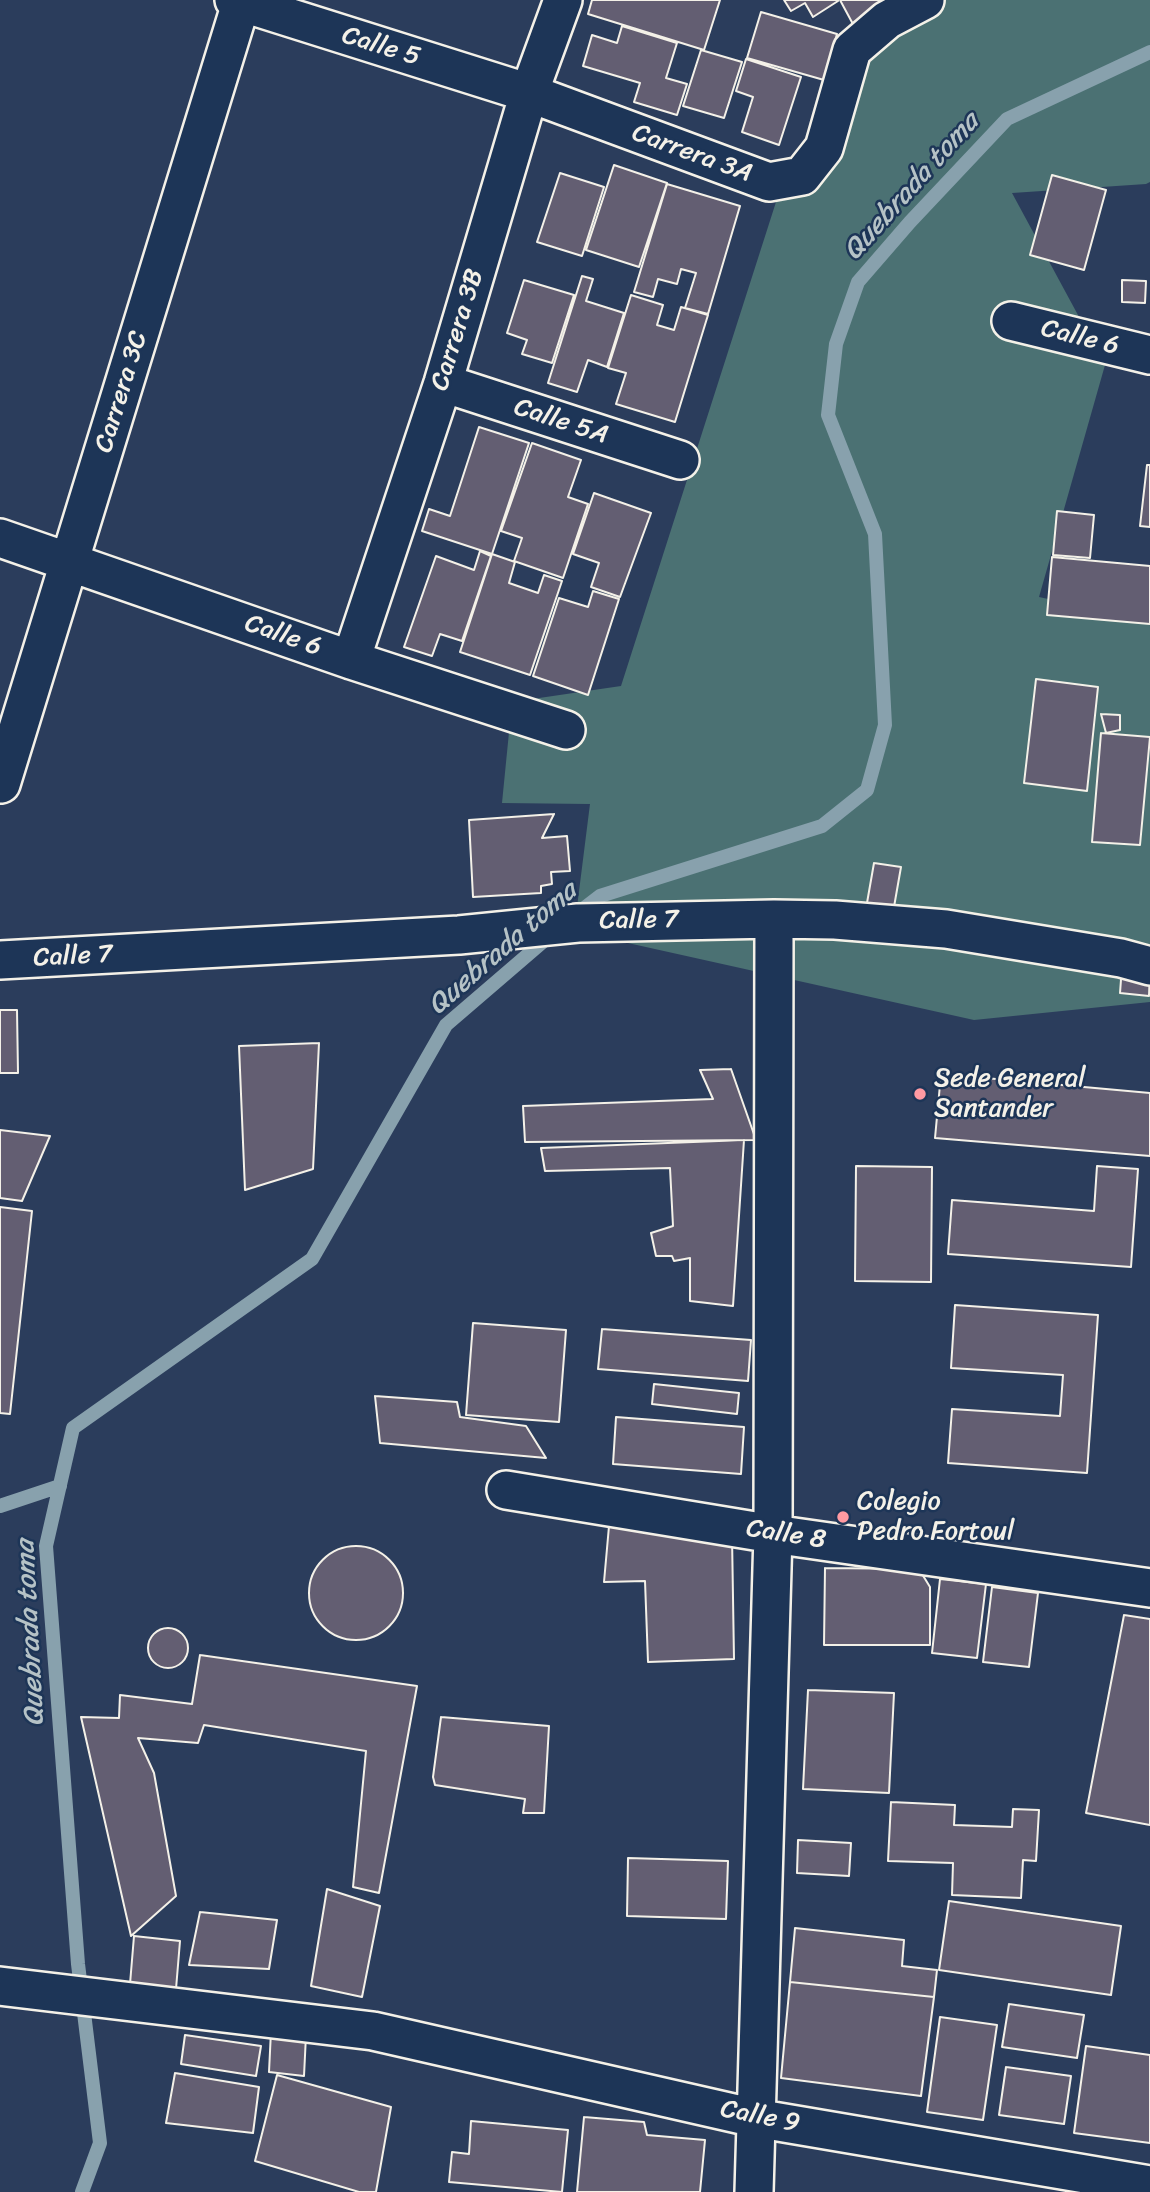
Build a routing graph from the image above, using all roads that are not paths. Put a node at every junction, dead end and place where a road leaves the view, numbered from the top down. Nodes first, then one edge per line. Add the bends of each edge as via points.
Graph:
1 (562, 0) edge
2 (925, 0) edge
3 (239, 1) edge
4 (529, 93) junction
5 (1011, 321) dead end
6 (1150, 355) edge
7 (443, 383) junction
8 (680, 460) dead end
9 (0, 538) edge
10 (70, 561) junction
11 (351, 660) junction
12 (566, 730) dead end
13 (1, 784) edge
14 (774, 919) junction
15 (0, 960) edge
16 (1150, 966) edge
17 (506, 1490) dead end
18 (773, 1534) junction
19 (1150, 1588) edge
20 (0, 1986) edge
21 (755, 2118) junction
22 (1150, 2185) edge
23 (754, 2192) edge

1 - 4 street, Carrera 3B
2 - 4 street, Carrera 3A via 887,20 852,50 824,148 802,176 769,182
3 - 4 street, Calle 5
3 - 10 street, Carrera 3C
4 - 7 street, Carrera 3B
5 - 6 street, Calle 6
7 - 8 street, Calle 5A
7 - 11 street, Carrera 3B
9 - 10 street, Calle 6
10 - 11 street, Calle 6
10 - 13 street, Carrera 3C
11 - 12 street, Calle 6
14 - 15 street, Calle 7 via 578,923
14 - 16 street, Calle 7 via 946,929
14 - 18 street
17 - 18 street, Calle 8
18 - 19 street, Calle 8
18 - 21 street
20 - 21 street, Calle 9 via 373,2031
21 - 22 street, Calle 9
21 - 23 street

